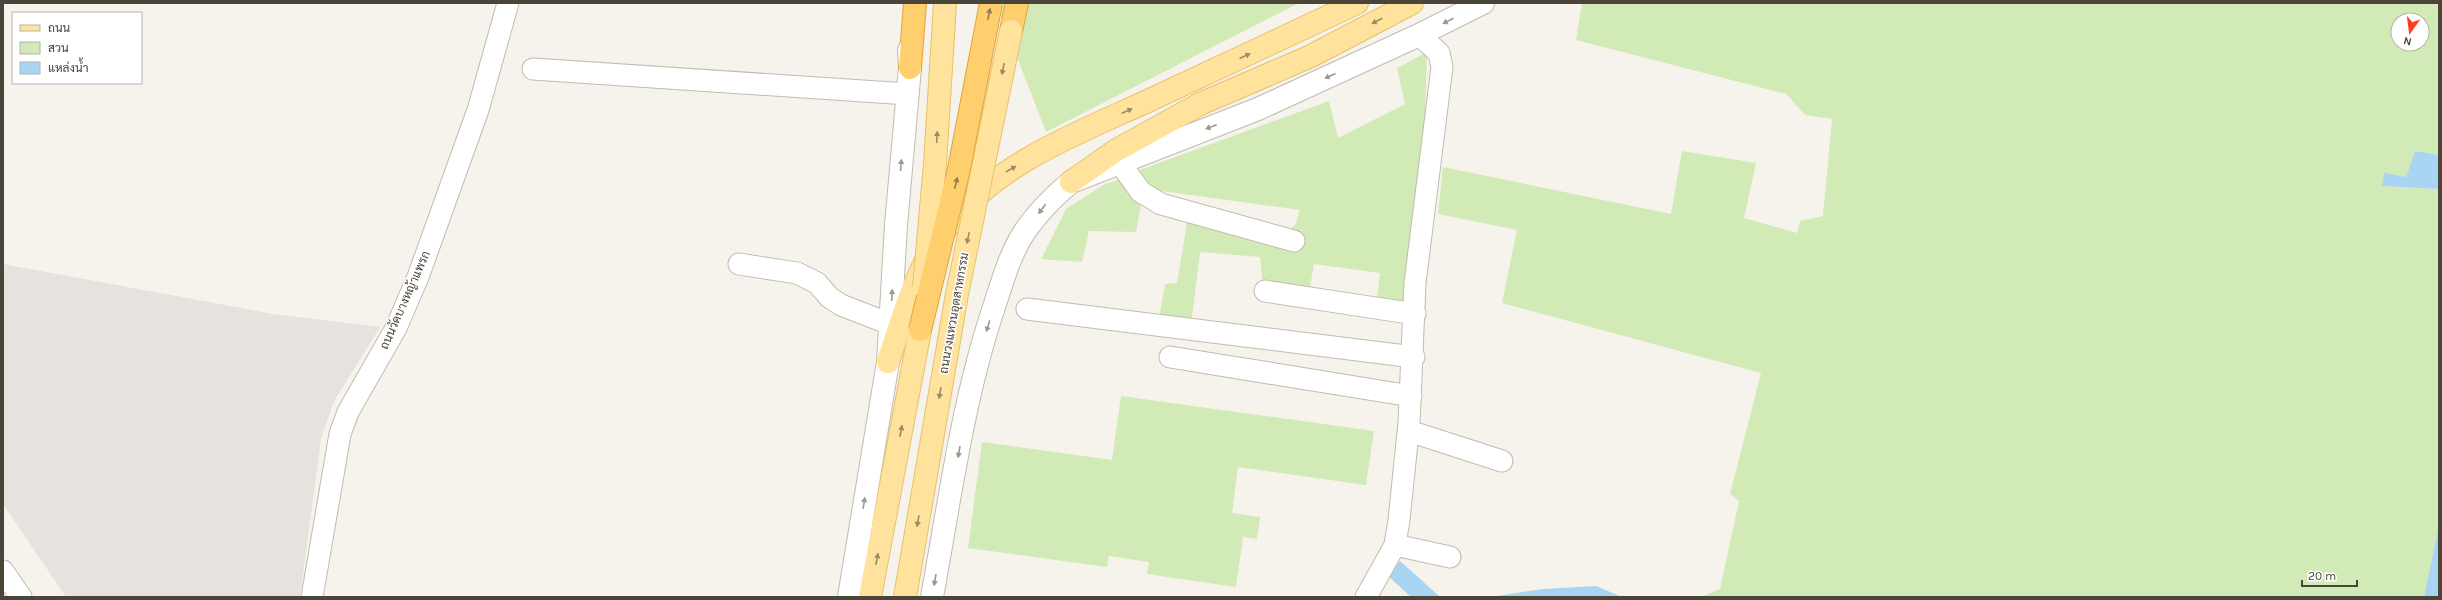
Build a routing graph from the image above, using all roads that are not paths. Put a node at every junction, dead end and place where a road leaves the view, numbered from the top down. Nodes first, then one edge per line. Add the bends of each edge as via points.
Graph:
1 (508, 3) edge
2 (905, 3) edge
3 (915, 3) edge
4 (945, 3) edge
5 (991, 3) edge
6 (1017, 3) edge
7 (1021, 3) edge
8 (1357, 3) edge
9 (1412, 3) edge
10 (1483, 3) edge
11 (1011, 31) junction
12 (1419, 35) junction
13 (910, 68) junction
14 (533, 69) dead end
15 (908, 94) junction
16 (1120, 163) junction
17 (1071, 182) junction
18 (1294, 241) dead end
19 (739, 264) dead end
20 (1265, 291) dead end
21 (1028, 309) dead end
22 (1415, 314) junction
23 (890, 324) junction
24 (920, 330) junction
25 (1170, 357) dead end
26 (1414, 357) junction
27 (888, 362) junction
28 (1411, 396) junction
29 (1409, 431) junction
30 (1502, 461) dead end
31 (1394, 545) junction
32 (1450, 557) dead end
33 (3, 571) edge
34 (21, 597) edge
35 (312, 597) edge
36 (849, 597) edge
37 (870, 597) edge
38 (905, 597) edge
39 (932, 597) edge
40 (1366, 597) edge

1 - 35 street, ถนนวัดบางหญ้าแพรก via 478,110 418,278 396,328 348,412 340,434
2 - 13 street
3 - 13 highway
24 -> 4 main road, bridge via 936,156
24 -> 5 highway, bridge via 959,169
6 - 11 highway
7 - 11 main road, ถนนวงแหวนอุตสาหกรรม
27 -> 8 main road via 916,279 931,250 970,202 1000,176 1082,132
9 -> 17 main road via 1311,56 1200,104 1115,151
10 -> 12 street
11 -> 38 main road, ถนนวงแหวนอุตสาหกรรม, bridge via 957,294
12 -> 16 street via 1258,109
12 - 22 street via 1440,53 1442,67 1416,283
13 - 15 street
14 - 15 street
23 -> 15 street
16 - 17 street
16 - 18 street via 1141,192 1161,204
17 -> 39 street via 1046,203 1024,232 1007,269 991,315 975,369
19 - 23 street via 797,273 817,283 841,305
20 - 22 street
21 - 26 street
22 - 26 street
23 - 27 street
37 -> 24 main road
25 - 28 street
26 - 28 street
36 -> 27 street
28 - 29 street
29 - 30 street
29 - 31 street
31 - 32 street
31 - 40 street
33 - 34 street

